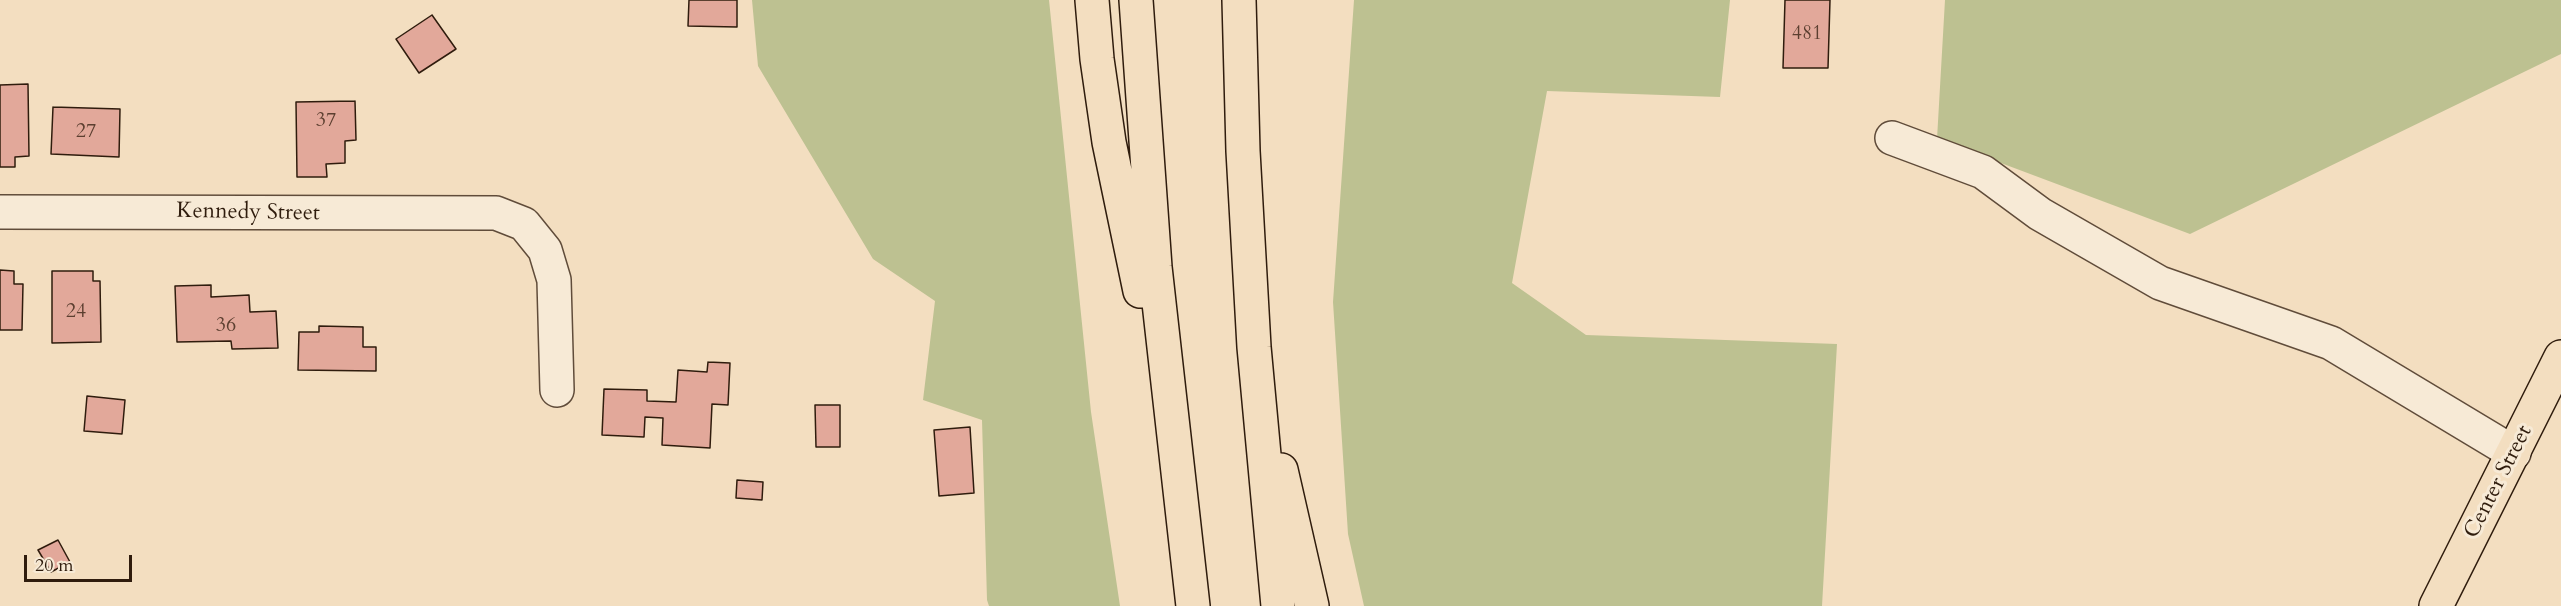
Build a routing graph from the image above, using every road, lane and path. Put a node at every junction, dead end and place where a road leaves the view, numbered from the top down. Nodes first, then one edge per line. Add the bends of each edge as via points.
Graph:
1 (1092, 0) edge
2 (1136, 0) edge
3 (1239, 0) edge
4 (1892, 138) dead end
5 (0, 212) edge
6 (1254, 347) junction
7 (2561, 357) edge
8 (557, 390) dead end
9 (1169, 398) junction
10 (2514, 453) junction
11 (1193, 606) edge
12 (1278, 606) edge
13 (1312, 606) edge
14 (2436, 606) edge

1 - 9 main road via 1097,59 1122,207
2 - 9 main road via 1154,256
3 - 6 main road
4 - 10 street via 1983,172 2040,214 2160,282 2331,343
5 - 8 street, Kennedy Street via 496,213 524,224 545,250 554,280
6 - 12 main road
6 - 13 main road
7 - 10 main road, Center Street
9 - 11 main road
10 - 14 main road, Center Street

